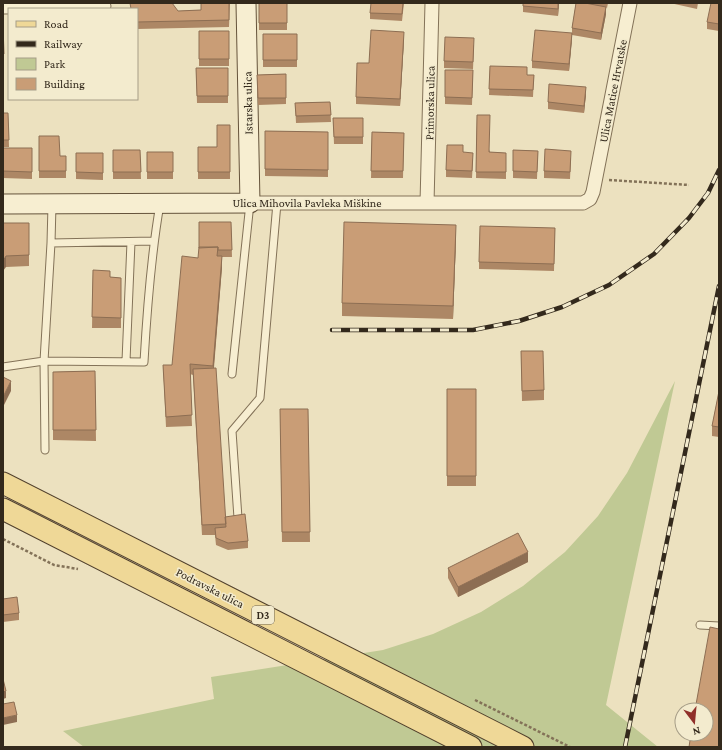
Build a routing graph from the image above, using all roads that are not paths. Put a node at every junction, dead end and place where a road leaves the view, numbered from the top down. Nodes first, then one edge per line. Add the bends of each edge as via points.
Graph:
1 (246, 3) edge
2 (432, 3) edge
3 (630, 3) edge
4 (104, 6) dead end
5 (3, 7) edge
6 (596, 180) joint
7 (250, 203) junction
8 (277, 203) junction
9 (427, 203) junction
10 (3, 204) edge
11 (52, 204) junction
12 (160, 204) junction
13 (51, 242) junction
14 (131, 242) junction
15 (154, 242) junction
16 (44, 361) junction
17 (126, 361) junction
18 (3, 367) edge
19 (232, 374) dead end
20 (45, 450) dead end
21 (3, 483) edge
22 (3, 509) edge
23 (238, 518) edge
24 (700, 625) dead end
25 (719, 626) edge
26 (471, 747) edge
27 (523, 747) edge

1 - 7 street, Istarska ulica
2 - 9 street, Primorska ulica
3 - 6 street, Ulica Matice Hrvatske
4 - 5 street
6 - 9 street, Ulica Mihovila Pavleka Miškine via 594,192 583,204
7 - 8 street, Ulica Mihovila Pavleka Miškine
7 - 12 street, Ulica Mihovila Pavleka Miškine
7 - 19 lane
8 - 9 street, Ulica Mihovila Pavleka Miškine
8 - 23 lane via 260,398 232,430
10 - 11 street, Ulica Mihovila Pavleka Miškine
11 - 12 street, Ulica Mihovila Pavleka Miškine
11 - 13 lane
12 - 15 lane
13 - 14 lane
13 - 16 lane
14 - 15 lane
14 - 17 lane
15 - 17 lane via 144,362
16 - 17 lane
16 - 18 lane
16 - 20 lane
21 - 27 main road, Podravska ulica / D3
22 - 26 main road, Podravska ulica / D3
24 - 25 lane

